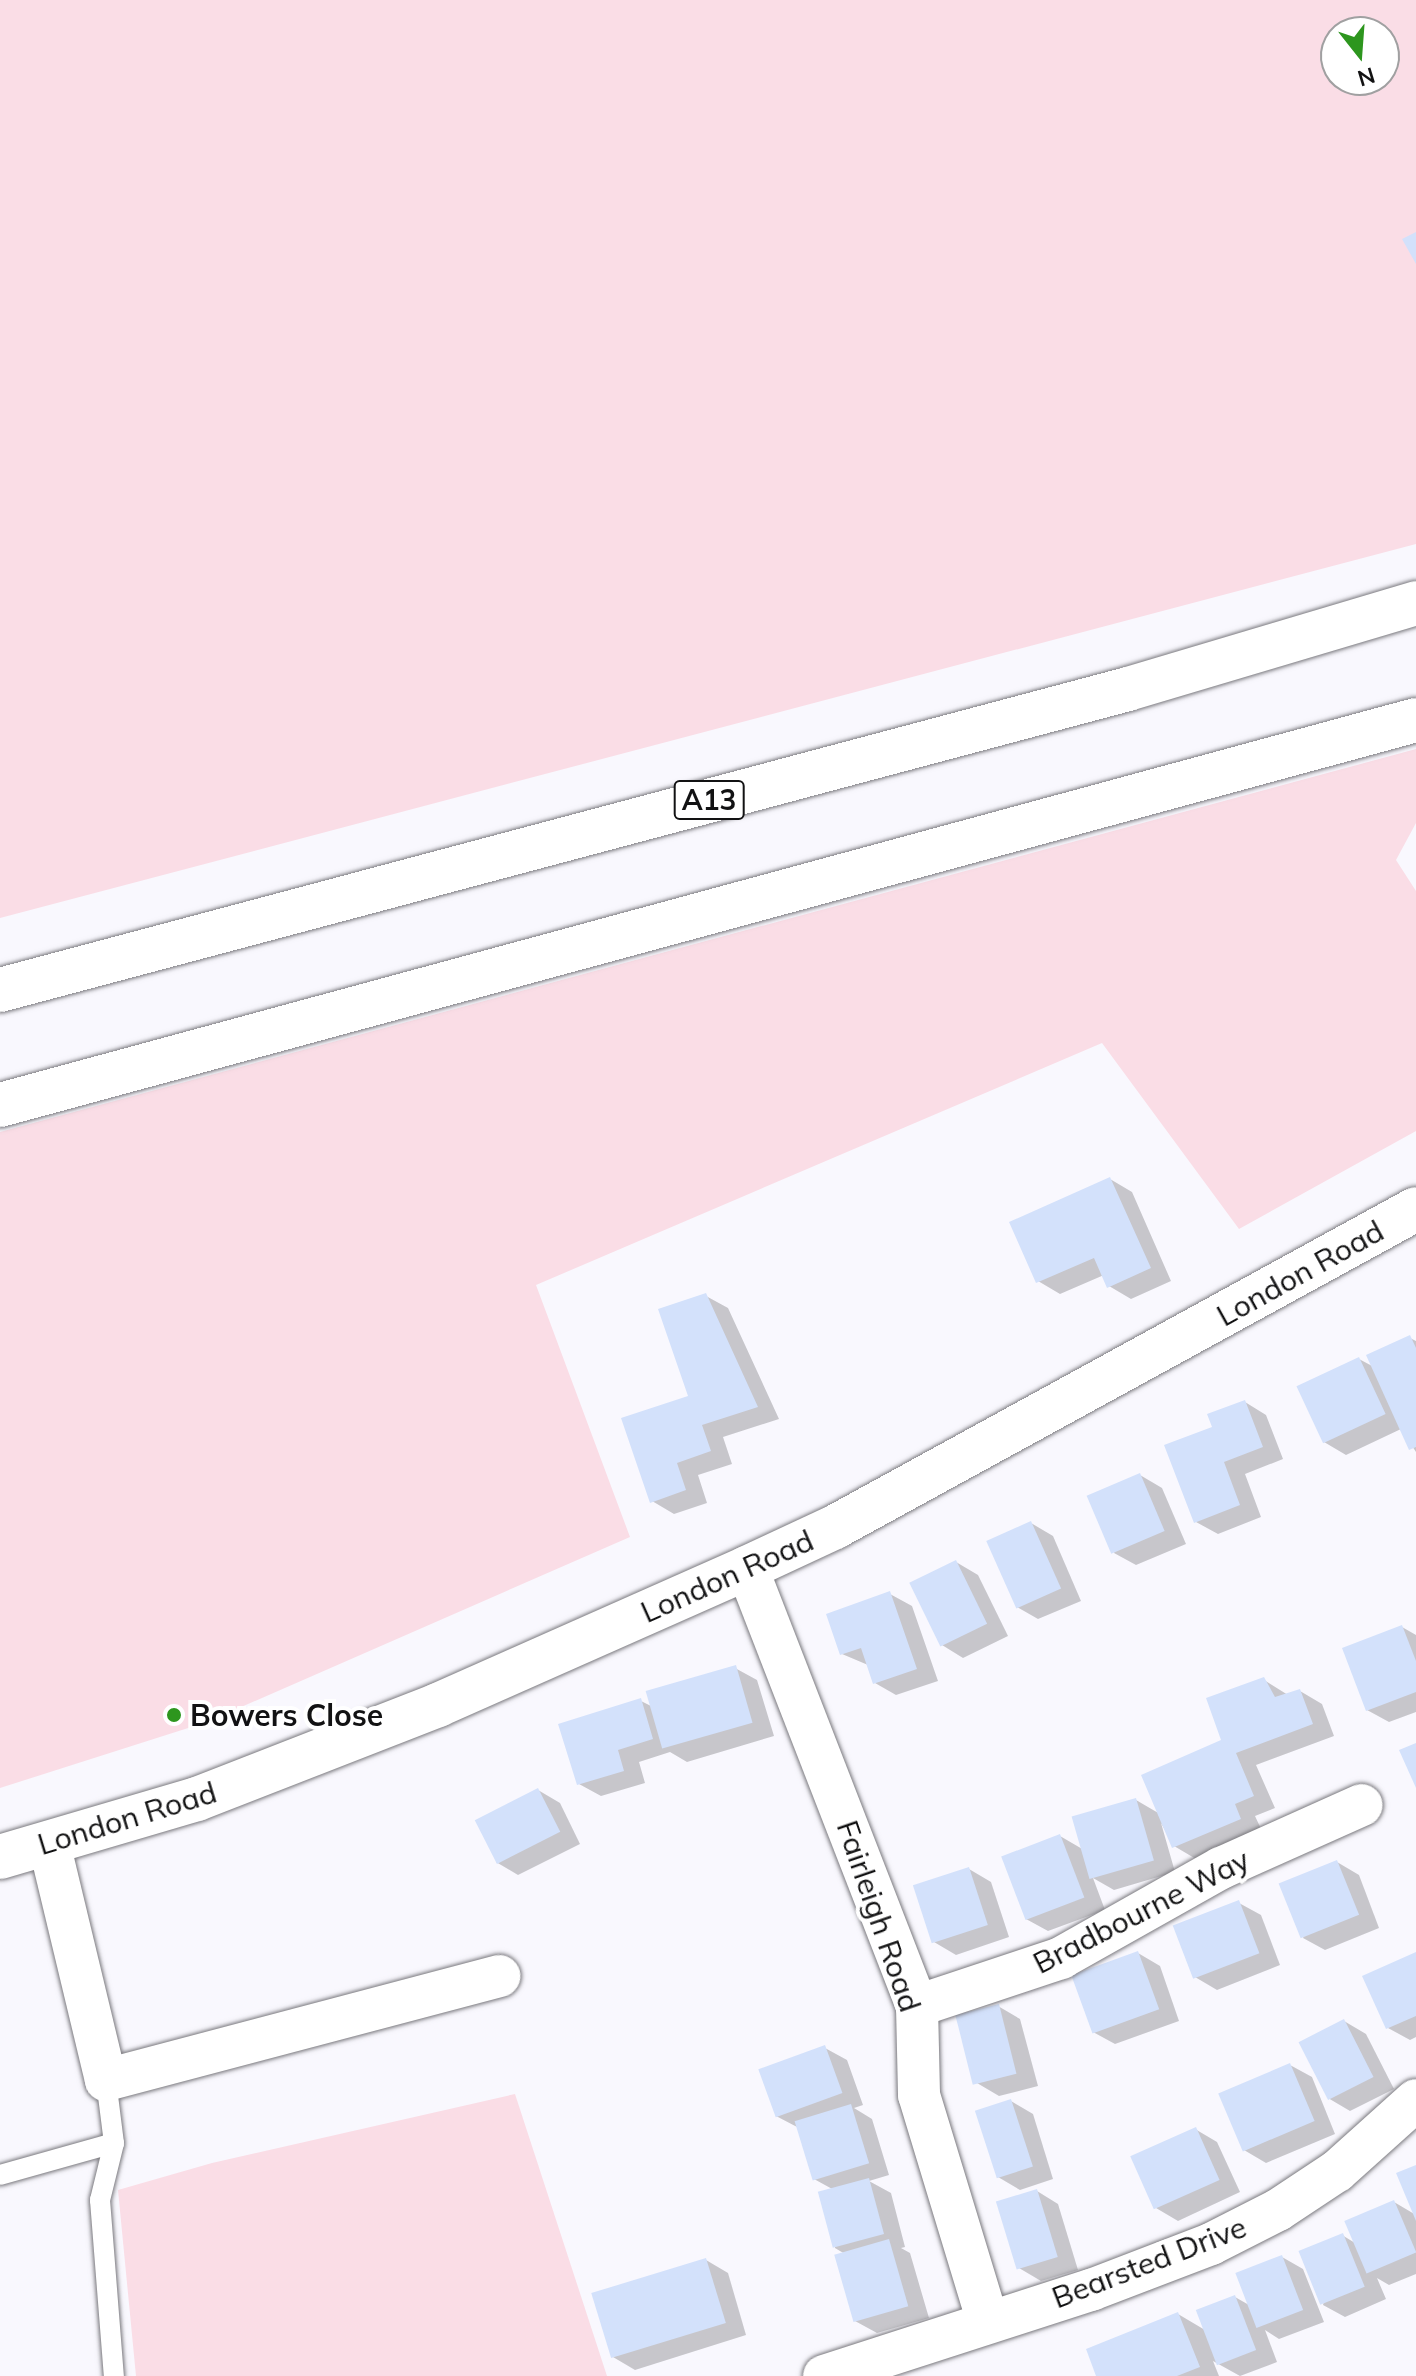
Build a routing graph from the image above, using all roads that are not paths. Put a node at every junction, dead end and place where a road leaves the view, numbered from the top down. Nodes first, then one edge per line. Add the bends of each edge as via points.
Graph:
1 (1416, 603) edge
2 (1416, 720) edge
3 (0, 990) edge
4 (0, 1105) edge
5 (1416, 1209) edge
6 (747, 1568) junction
7 (1362, 1805) dead end
8 (49, 1843) junction
9 (0, 1857) edge
10 (499, 1976) dead end
11 (917, 2006) junction
12 (106, 2080) junction
13 (1416, 2100) edge
14 (114, 2143) junction
15 (0, 2175) edge
16 (987, 2319) junction
17 (114, 2376) edge
18 (824, 2376) edge

1 - 3 main road, A13 via 1128,689
2 - 4 main road
5 - 6 main road, London Road via 849,1520
6 - 8 main road, London Road via 410,1716 197,1799
6 - 11 street, Fairleigh Road
7 - 11 street, Bradbourne Way via 1221,1868 1061,1958
8 - 9 main road, London Road
8 - 12 street
10 - 12 street
11 - 16 street, Fairleigh Road via 919,2095
12 - 14 lane
13 - 16 street, Bearsted Drive via 1337,2171 1278,2210 1211,2244 1091,2290
14 - 15 lane
14 - 17 lane via 100,2200
16 - 18 street, Bearsted Drive

